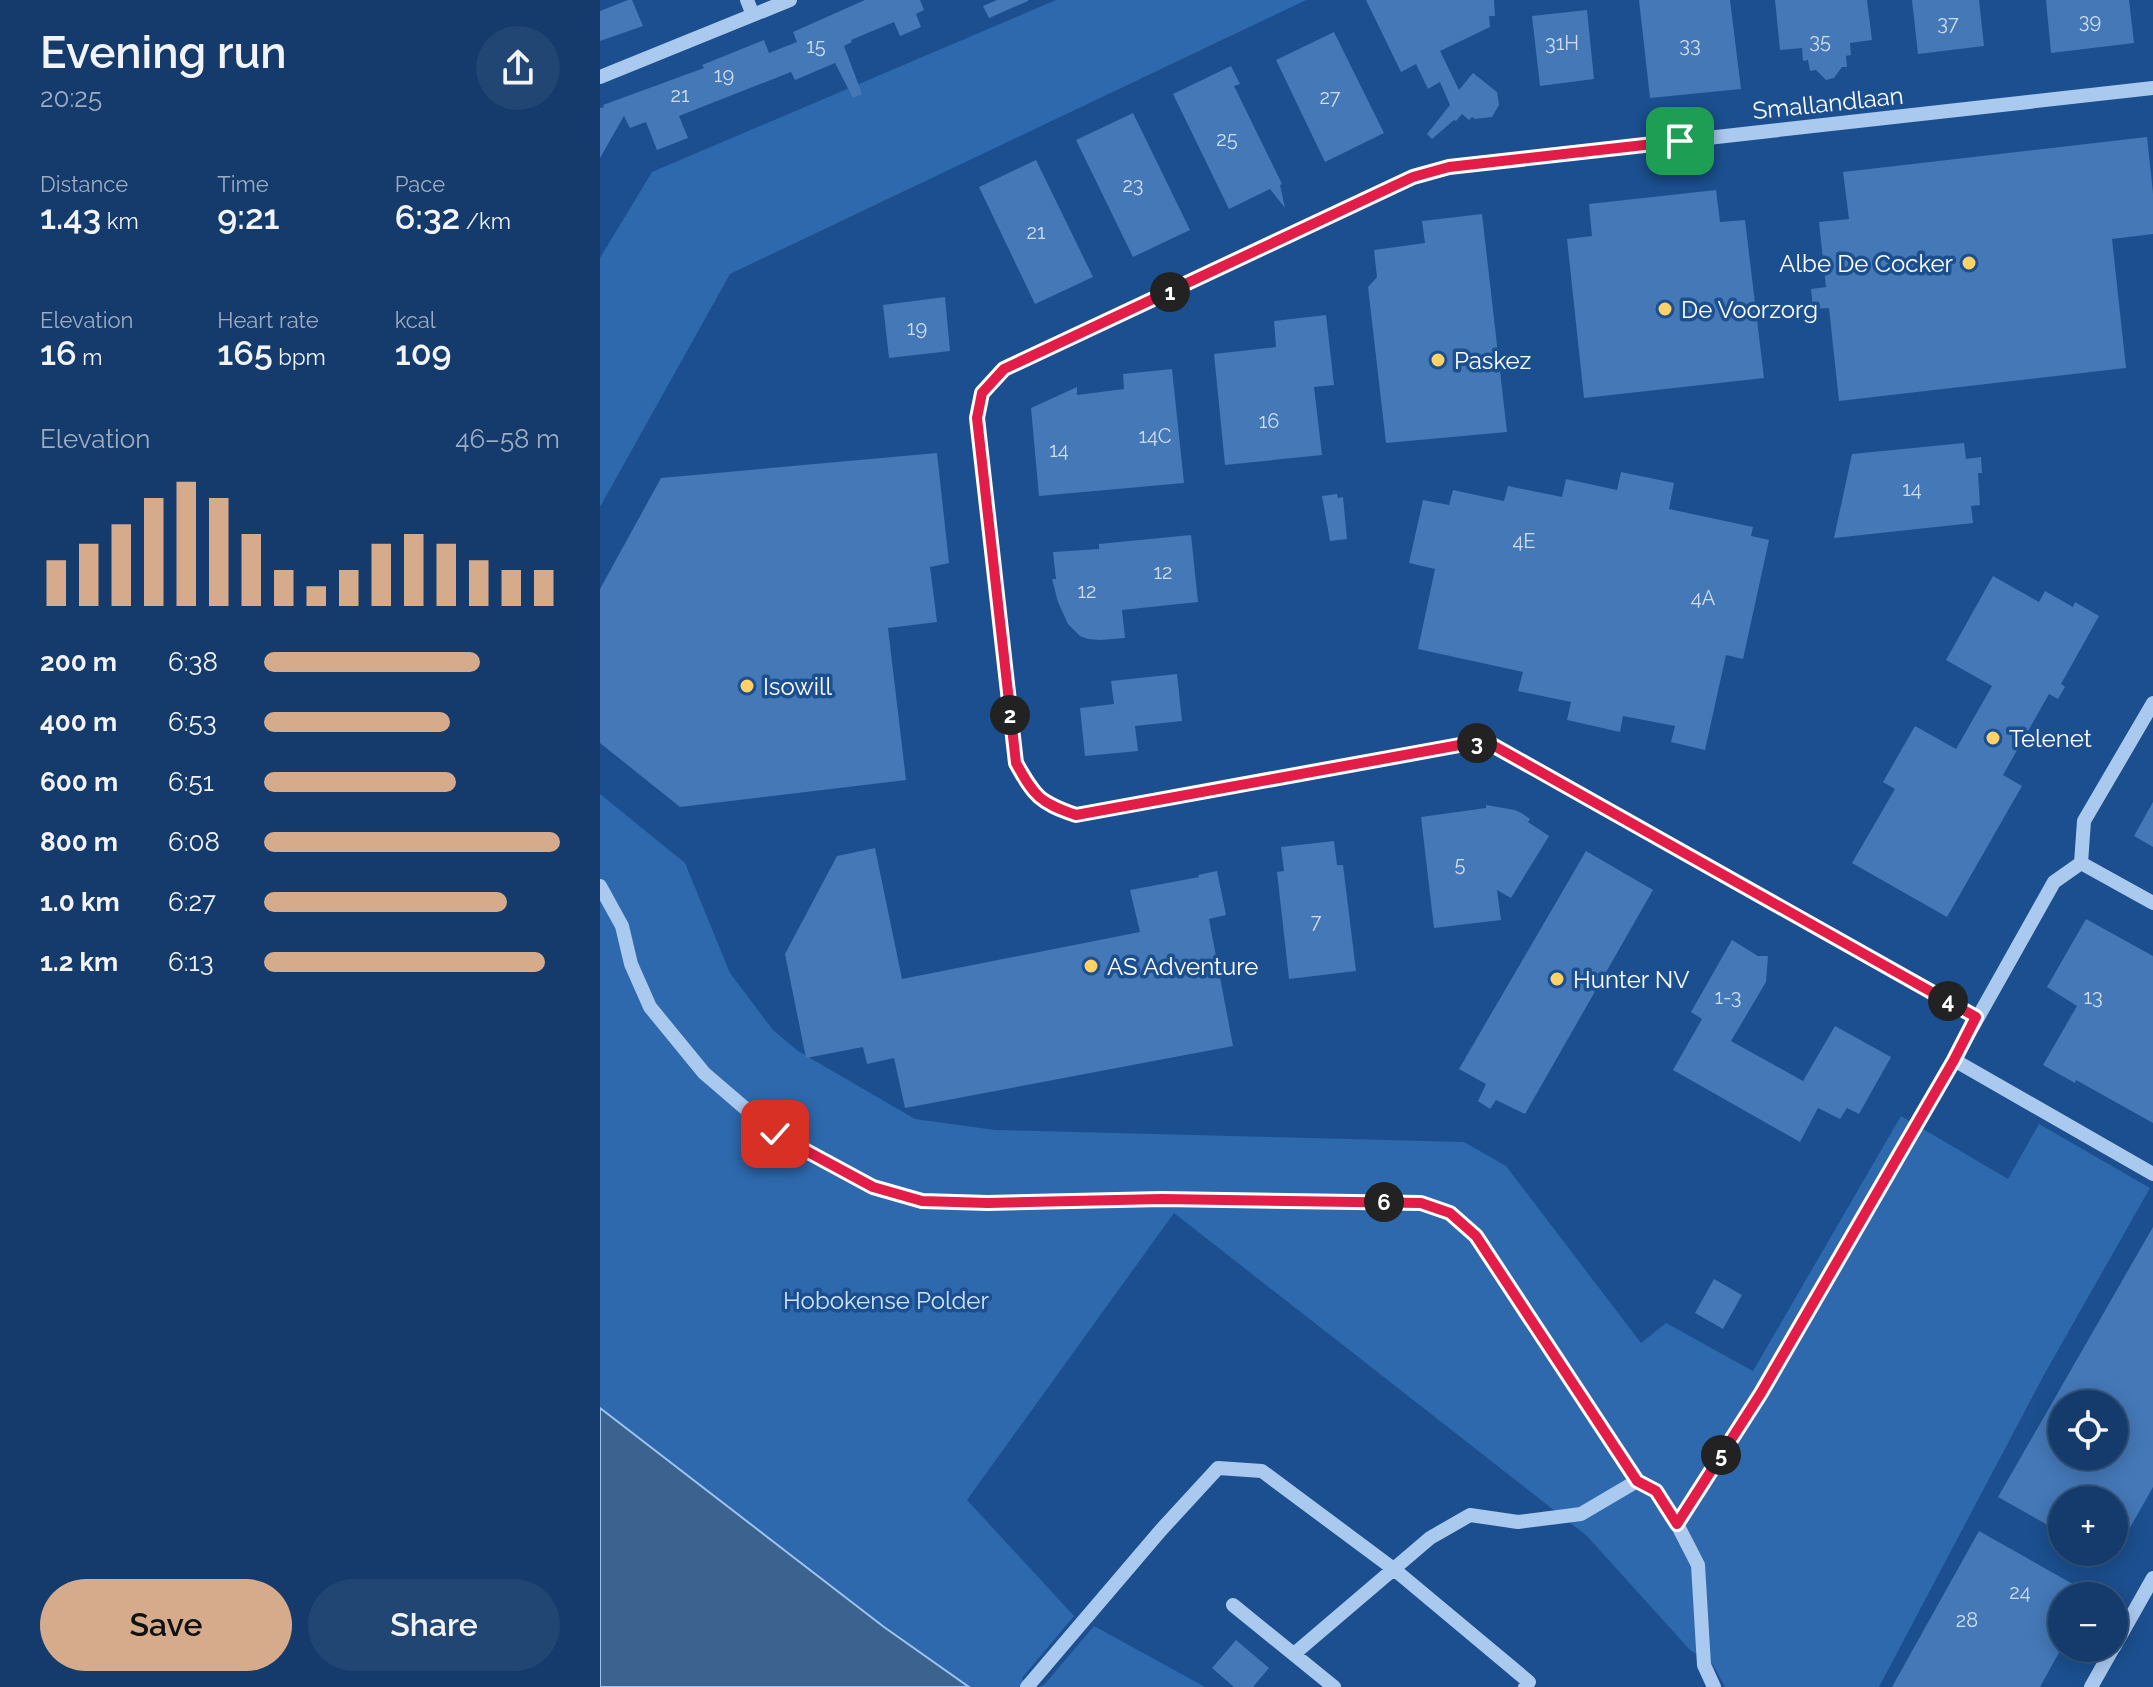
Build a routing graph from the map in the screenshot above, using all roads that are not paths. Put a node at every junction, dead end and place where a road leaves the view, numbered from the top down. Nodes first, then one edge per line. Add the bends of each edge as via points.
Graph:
1 (747, 0) edge
2 (790, 0) edge
3 (753, 15) junction
4 (600, 77) edge
5 (2153, 88) edge
6 (2153, 703) edge
7 (2081, 863) junction
8 (600, 886) edge
9 (2153, 903) edge
10 (1976, 1017) junction
11 (1954, 1060) junction
12 (2153, 1174) edge
13 (1637, 1481) junction
14 (1677, 1524) junction
15 (1395, 1570) junction
16 (2153, 1578) edge
17 (1233, 1605) dead end
18 (2128, 1622) edge
19 (1294, 1654) junction
20 (2105, 1662) edge
21 (1027, 1687) edge
22 (1334, 1687) edge
23 (1525, 1687) edge
24 (1714, 1687) edge
25 (2091, 1687) edge

1 - 3 street
2 - 3 street
3 - 4 street
5 - 10 street, Smallandlaan via 1437,170 1004,369 982,393 977,418 1016,763 1032,792 1053,807 1076,815 1489,743
6 - 7 street via 2084,821
7 - 9 street
7 - 10 street via 2054,882
8 - 13 street via 622,926 650,1007 704,1073 775,1134 873,1187 922,1201 1421,1203 1450,1213 1476,1236
10 - 11 street
11 - 12 street
11 - 14 street via 1761,1393
13 - 14 street via 1656,1491
13 - 15 street via 1581,1514 1518,1522 1470,1515 1430,1538
14 - 24 street via 1698,1565 1704,1665
15 - 19 street
15 - 21 street via 1262,1471 1218,1468
15 - 23 street via 1529,1682
16 - 18 street
17 - 19 street
19 - 22 street
20 - 25 street

